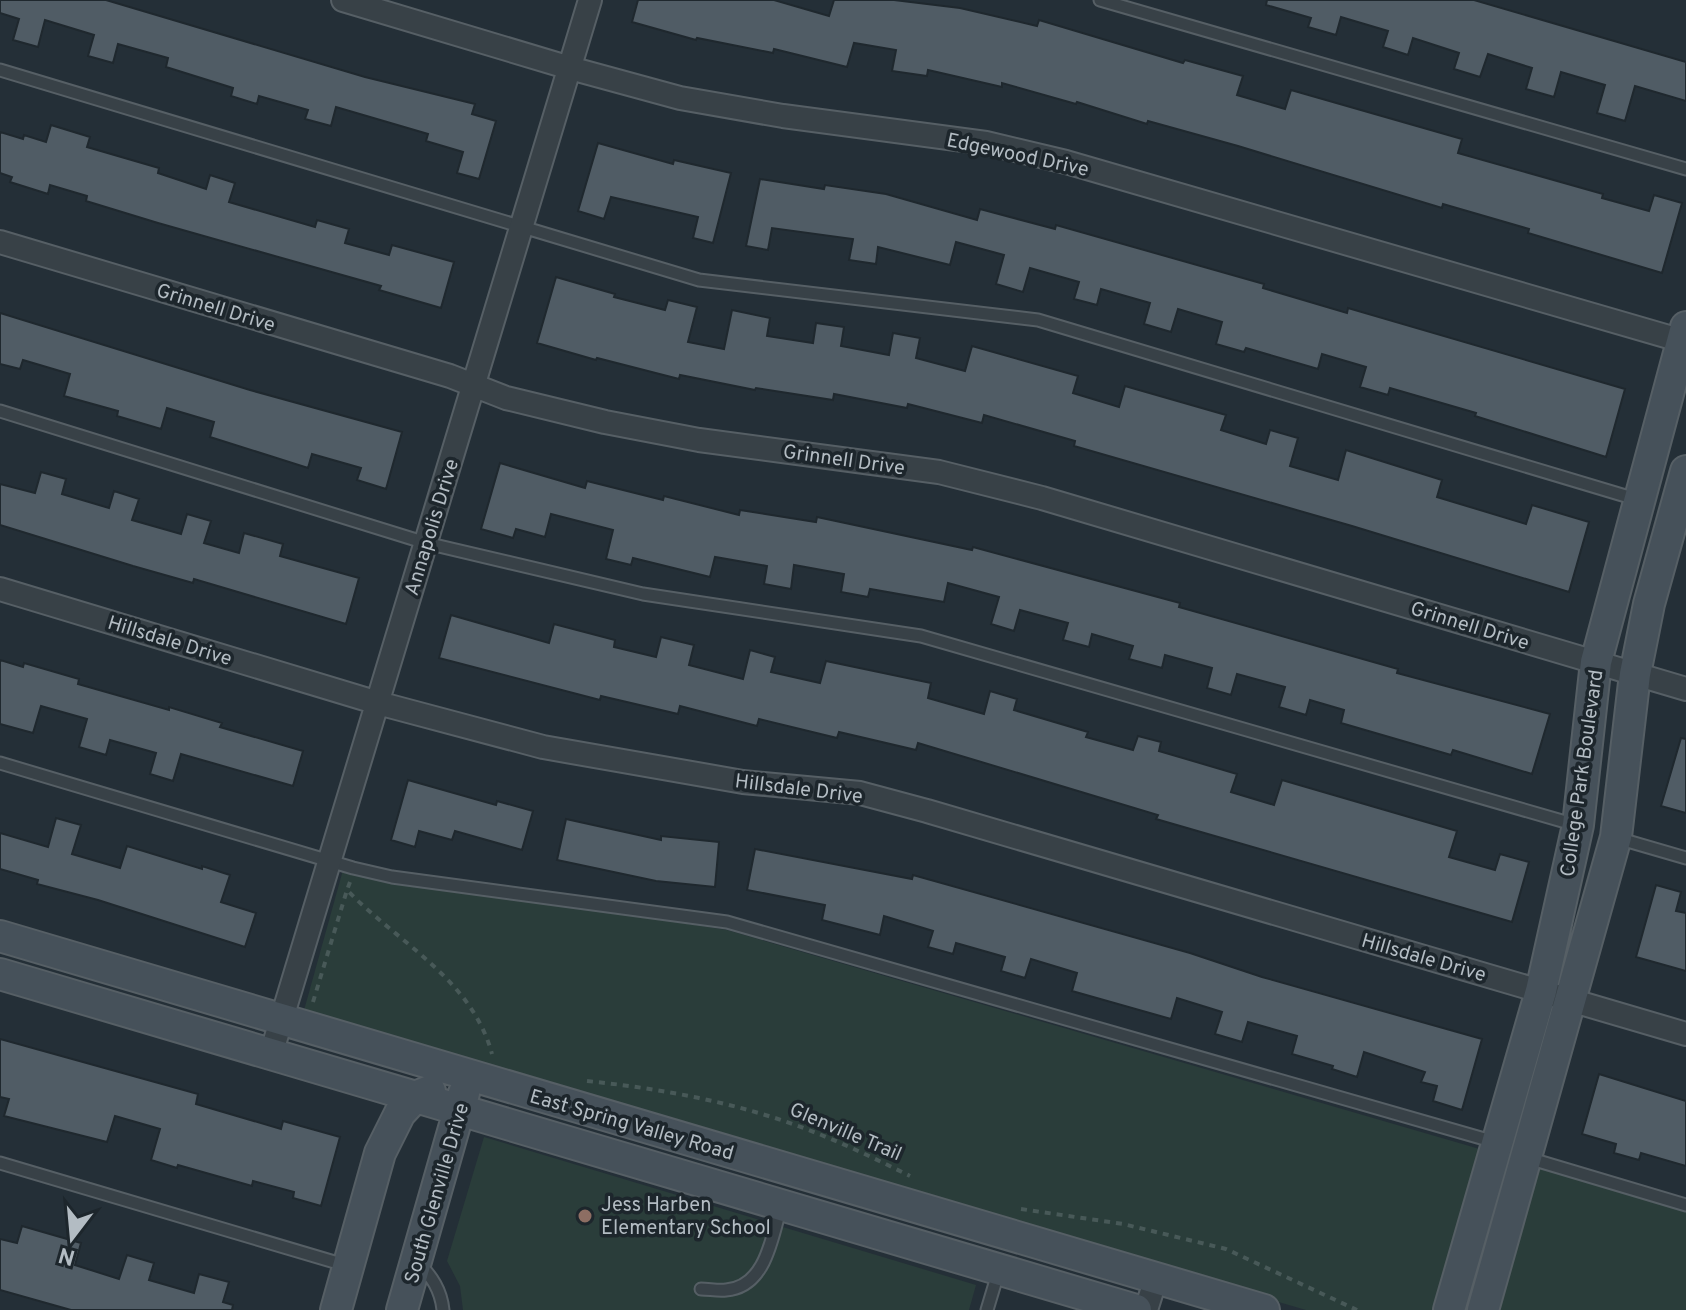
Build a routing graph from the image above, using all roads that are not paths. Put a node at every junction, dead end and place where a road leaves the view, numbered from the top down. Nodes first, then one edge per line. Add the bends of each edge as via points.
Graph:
1 (343, 0) edge
2 (590, 0) edge
3 (1100, 0) edge
4 (570, 68) junction
5 (0, 70) edge
6 (1686, 169) edge
7 (522, 226) junction
8 (0, 242) edge
9 (1685, 337) edge
10 (474, 387) junction
11 (0, 411) edge
12 (1686, 471) edge
13 (1639, 500) junction
14 (1679, 521) edge
15 (426, 543) junction
16 (0, 589) edge
17 (1596, 662) junction
18 (1635, 674) junction
19 (1686, 689) edge
20 (378, 703) junction
21 (0, 763) edge
22 (1578, 825) junction
23 (1616, 837) junction
24 (1686, 858) edge
25 (331, 861) junction
26 (0, 936) edge
27 (0, 974) edge
28 (1541, 991) junction
29 (1572, 1000) junction
30 (282, 1019) junction
31 (1686, 1034) edge
32 (271, 1054) junction
33 (480, 1061) junction
34 (415, 1097) junction
35 (459, 1111) junction
36 (1495, 1143) junction
37 (1527, 1158) junction
38 (0, 1163) edge
39 (1686, 1205) edge
40 (781, 1206) junction
41 (417, 1260) junction
42 (348, 1266) junction
43 (999, 1270) junction
44 (1156, 1278) junction
45 (701, 1289) dead end
46 (336, 1310) edge
47 (402, 1310) edge
48 (443, 1310) edge
49 (987, 1310) edge
50 (1136, 1310) edge
51 (1146, 1310) edge
52 (1264, 1310) edge
53 (1449, 1310) edge
54 (1483, 1310) edge

1 - 4 street, Edgewood Drive
2 - 4 street, Annapolis Drive
3 - 6 lane
4 - 7 street, Annapolis Drive
4 - 9 street, Edgewood Drive via 680,98 986,143 1066,162
5 - 7 lane
7 - 10 street, Annapolis Drive
7 - 13 lane via 699,280 1038,320
8 - 10 street, Grinnell Drive
9 - 13 street, College Park Boulevard
10 - 15 street, Annapolis Drive
10 - 17 street, Grinnell Drive via 605,422 699,440 939,472
11 - 15 lane
12 - 14 street, College Park Boulevard
13 - 17 street, College Park Boulevard
14 - 18 street, College Park Boulevard via 1649,604
15 - 20 street, Annapolis Drive
15 - 22 lane via 643,594 921,636
16 - 20 street, Hillsdale Drive
17 - 18 street, Grinnell Drive
17 - 22 street, College Park Boulevard
18 - 19 street, Grinnell Drive
18 - 23 street, College Park Boulevard
20 - 25 street, Annapolis Drive
20 - 28 street, Hillsdale Drive via 543,747 743,782 860,793
21 - 25 lane
22 - 28 street, College Park Boulevard
23 - 24 lane
23 - 29 street, College Park Boulevard
25 - 30 street, Annapolis Drive
25 - 36 lane via 392,877 727,922
26 - 30 street, East Spring Valley Road
27 - 32 street, East Spring Valley Road
28 - 29 street, Hillsdale Drive
28 - 36 street, College Park Boulevard
29 - 31 street, Hillsdale Drive
29 - 37 street, College Park Boulevard
30 - 32 street, Annapolis Drive
30 - 33 street, East Spring Valley Road
32 - 34 street, East Spring Valley Road
33 - 34 street, South Glenville Drive
33 - 35 street, South Glenville Drive
33 - 44 street, East Spring Valley Road
34 - 35 street, East Spring Valley Road
34 - 42 street via 400,1113 380,1153
35 - 40 street, East Spring Valley Road
35 - 41 street, South Glenville Drive
36 - 53 street, College Park Boulevard
37 - 39 lane
37 - 54 street, College Park Boulevard
38 - 42 lane
40 - 43 street, East Spring Valley Road
40 - 45 lane via 755,1277 729,1291
41 - 47 street, South Glenville Drive
41 - 48 lane via 441,1295
42 - 46 street
43 - 49 lane
43 - 50 street, East Spring Valley Road
44 - 51 street
44 - 52 street, East Spring Valley Road

